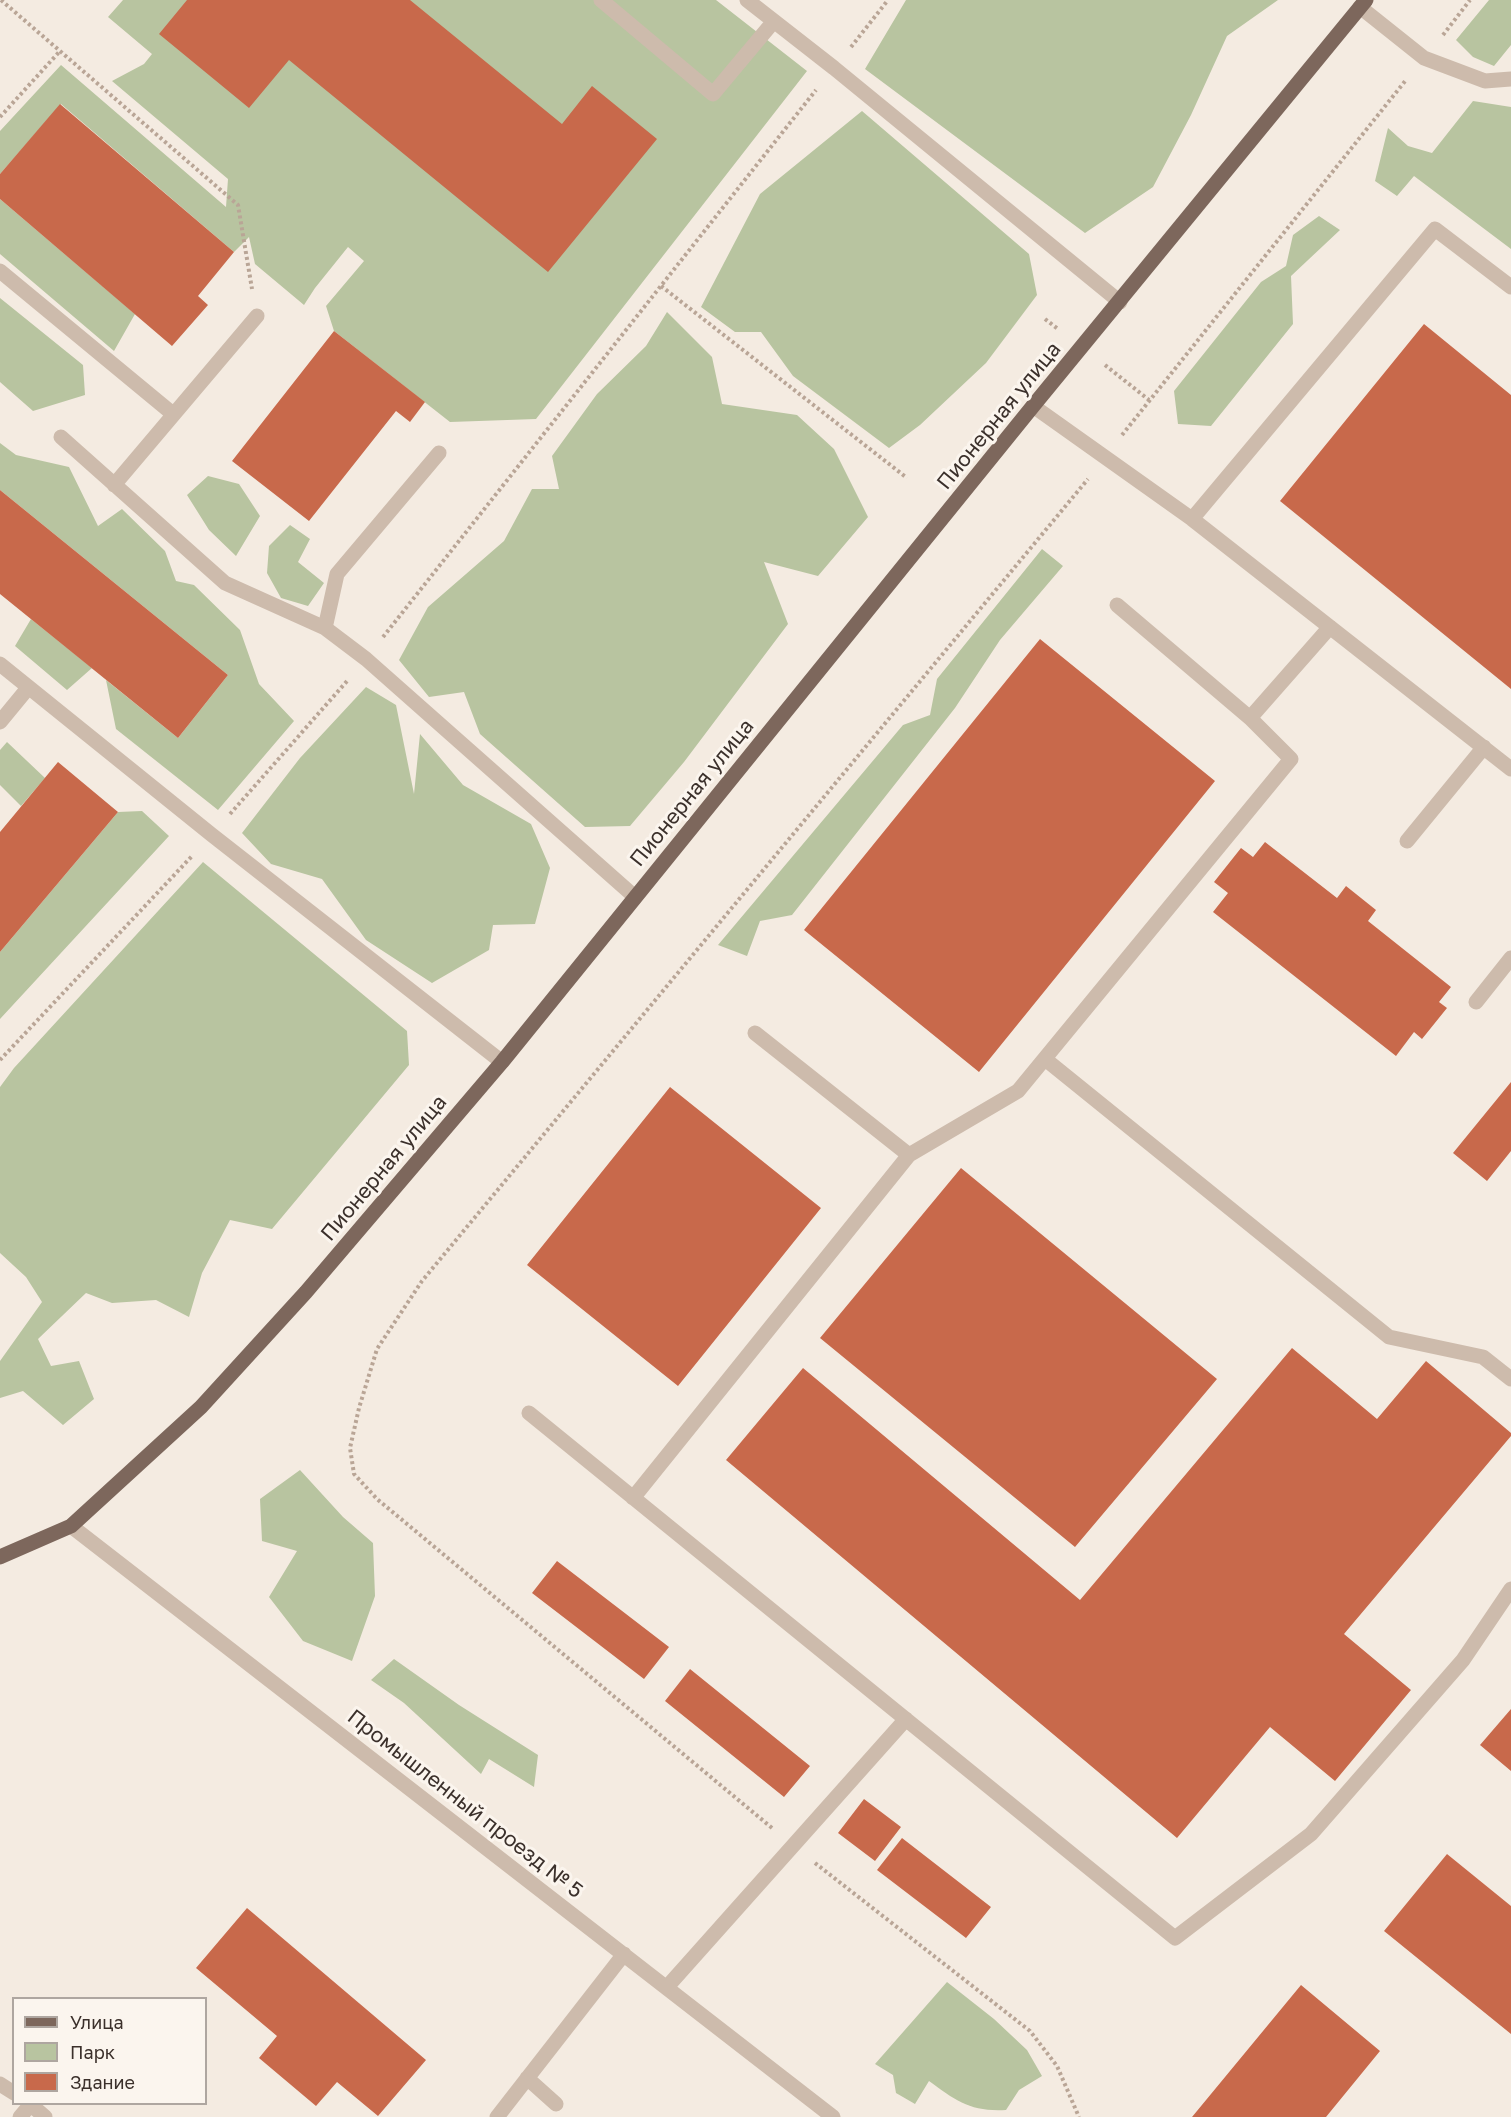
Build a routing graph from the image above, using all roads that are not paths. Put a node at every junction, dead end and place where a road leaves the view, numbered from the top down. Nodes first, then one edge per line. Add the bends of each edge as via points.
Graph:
1 (601, 0) edge
2 (747, 0) edge
3 (1363, 3) edge
4 (774, 21) junction
5 (1511, 79) edge
6 (0, 271) edge
7 (1511, 287) edge
8 (1120, 302) junction
9 (257, 316) road end
10 (1033, 406) junction
11 (173, 414) junction
12 (61, 438) dead end
13 (439, 453) dead end
14 (114, 485) junction
15 (1192, 519) junction
16 (1117, 605) dead end
17 (1330, 627) junction
18 (325, 628) junction
19 (0, 664) edge
20 (28, 688) junction
21 (1250, 718) junction
22 (0, 722) edge
23 (1484, 747) junction
24 (1511, 769) edge
25 (1407, 841) dead end
26 (635, 897) junction
27 (1511, 958) edge
28 (1476, 1002) dead end
29 (755, 1033) dead end
30 (1045, 1059) junction
31 (501, 1062) junction
32 (909, 1155) junction
33 (1511, 1379) edge
34 (529, 1413) dead end
35 (633, 1498) junction
36 (71, 1526) junction
37 (0, 1557) edge
38 (1511, 1589) edge
39 (906, 1719) junction
40 (624, 1954) junction
41 (667, 1987) junction
42 (527, 2078) junction
43 (556, 2104) dead end
44 (29, 2105) edge
45 (31, 2105) edge
46 (20, 2117) edge
47 (45, 2117) edge
48 (497, 2117) edge
49 (833, 2117) edge

1 - 4 street via 713,94
2 - 4 street
3 - 5 street via 1424,58 1485,81
3 - 8 main road, Пионерная улица
4 - 8 street
6 - 11 street
7 - 15 street via 1435,229
8 - 10 main road, Пионерная улица
9 - 11 street
10 - 15 street
10 - 26 main road, Пионерная улица
11 - 14 street
12 - 14 street
13 - 18 street via 337,574
14 - 18 street via 225,584
15 - 17 street
16 - 21 street
17 - 21 street
17 - 23 street
18 - 26 street via 366,659
19 - 20 street
20 - 22 street
20 - 31 street
21 - 30 street via 1291,759
23 - 24 street
23 - 25 street
26 - 31 main road, Пионерная улица
27 - 28 street
29 - 32 street
30 - 32 street via 1018,1091
30 - 33 street via 1389,1337 1483,1357
31 - 36 main road, Пионерная улица via 306,1292 201,1407
32 - 35 street
34 - 35 street
35 - 39 street
36 - 37 main road, Пионерная улица
36 - 40 street, Промышленный проезд № 5
38 - 39 street via 1463,1659 1311,1834 1175,1938
39 - 41 street
40 - 41 street, Промышленный проезд № 5
40 - 42 street
41 - 49 street, Промышленный проезд № 5
42 - 43 street
42 - 48 street
44 - 46 street
45 - 47 street

